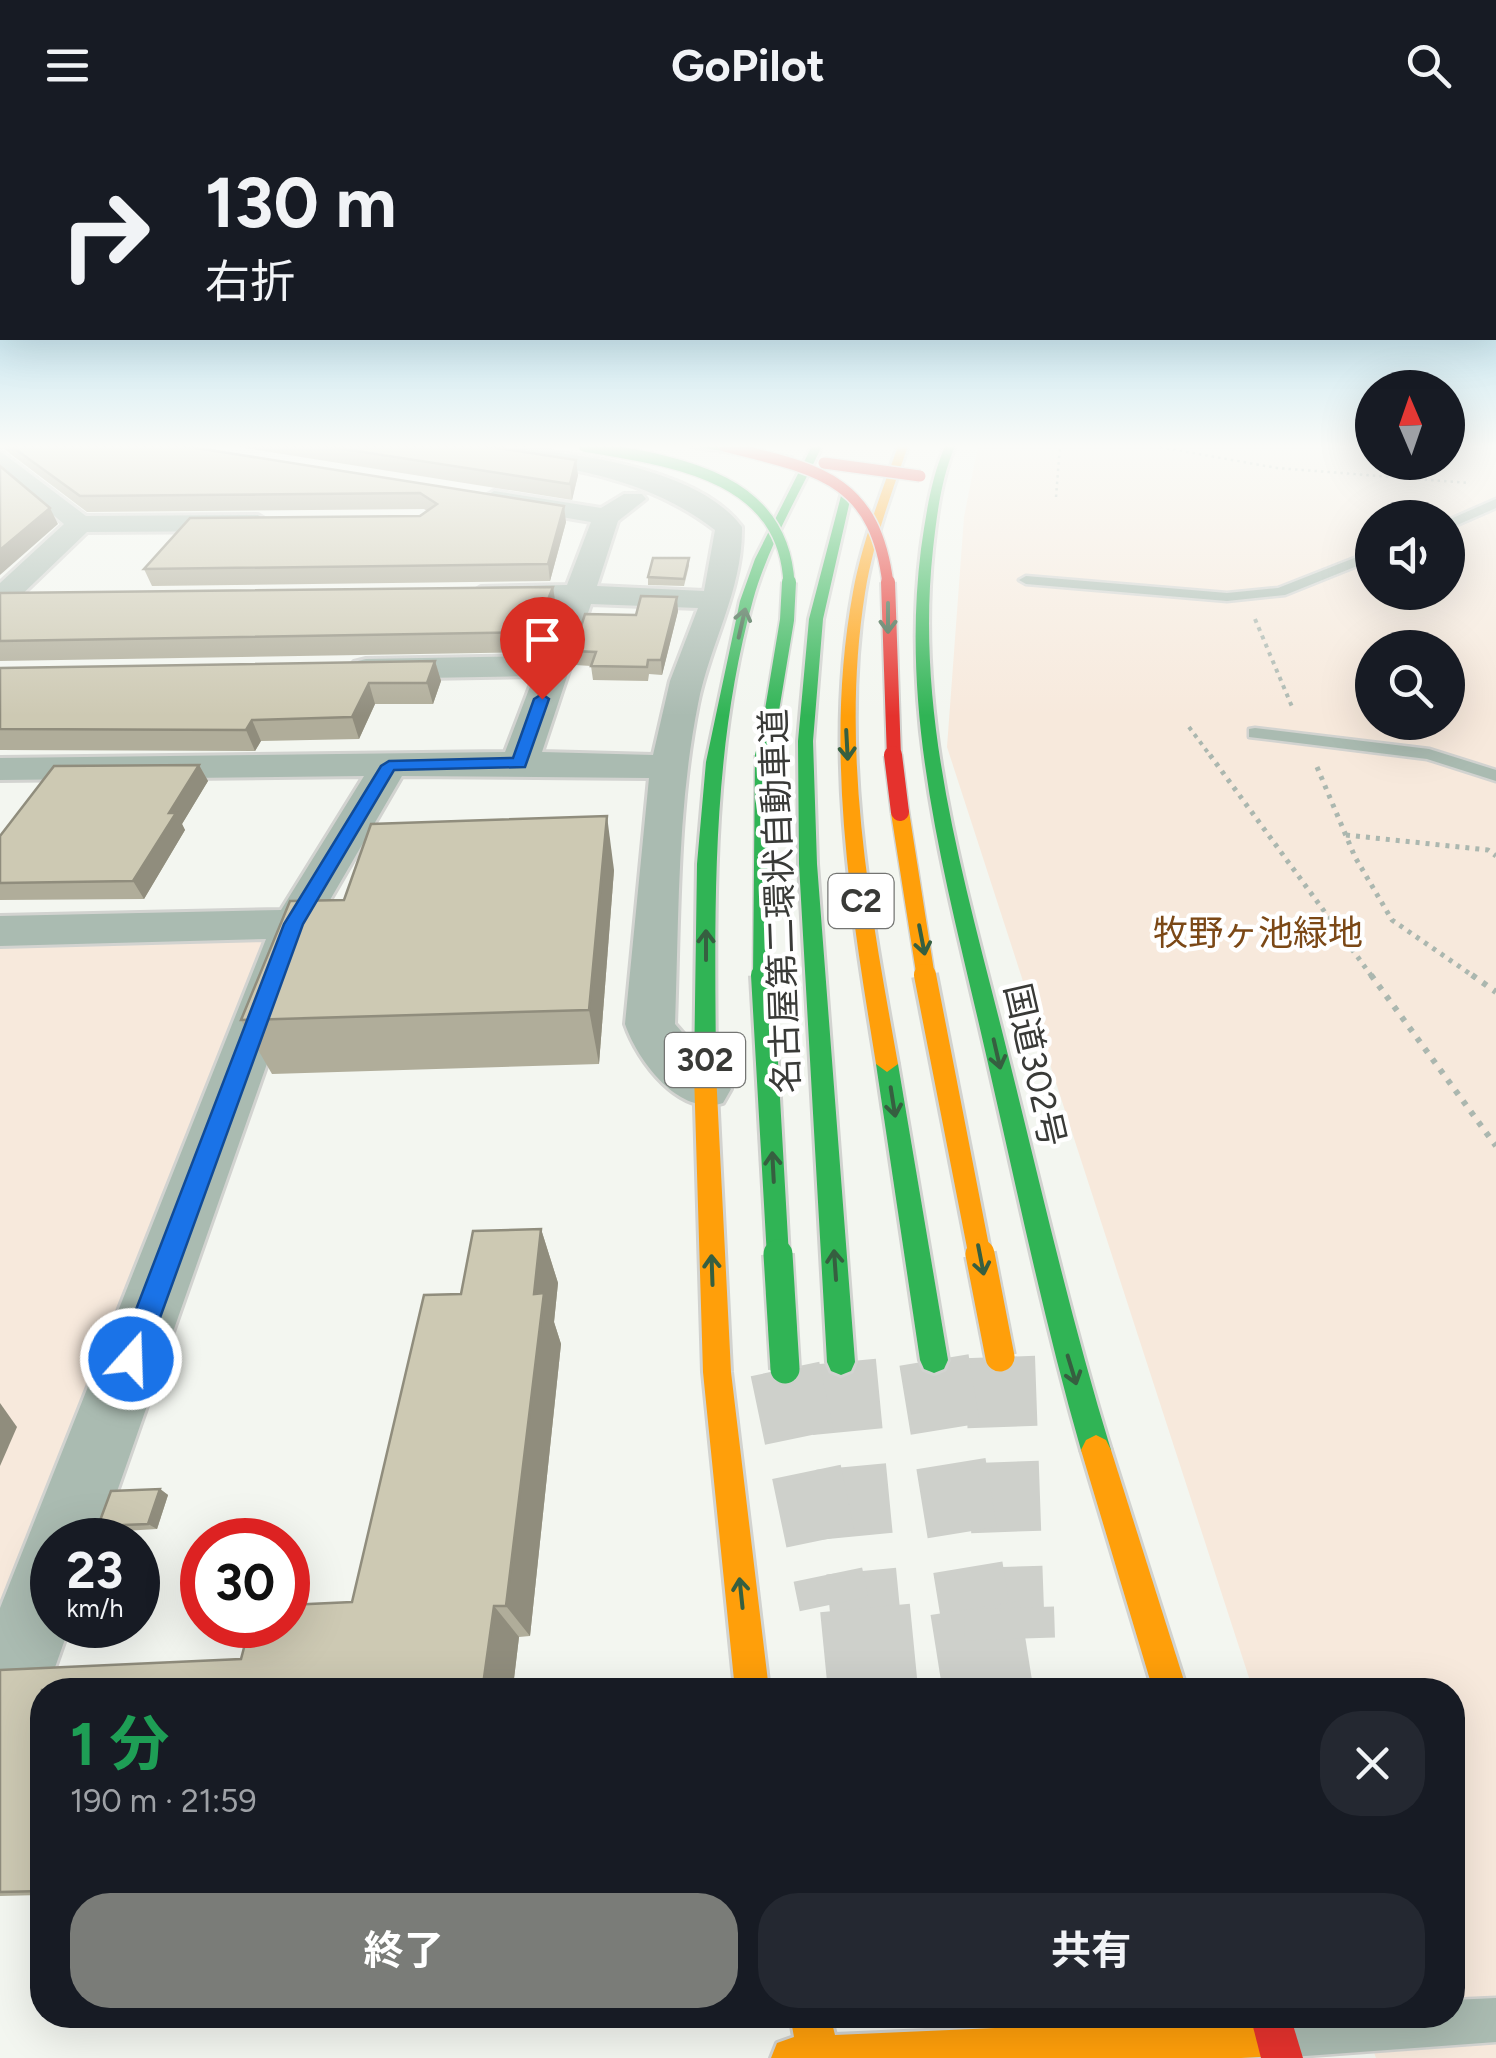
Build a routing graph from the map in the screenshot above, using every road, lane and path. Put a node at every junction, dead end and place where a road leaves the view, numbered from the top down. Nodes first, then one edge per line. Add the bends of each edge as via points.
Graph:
1 (67, 536) edge
2 (599, 536) edge
3 (730, 536) edge
4 (778, 536) edge
5 (781, 536) edge
6 (833, 536) edge
7 (870, 536) edge
8 (882, 536) edge
9 (925, 536) edge
10 (1355, 562) edge
11 (1026, 580) dead end
12 (577, 594) junction
13 (1245, 595) junction
14 (444, 596) edge
15 (0, 599) edge
16 (39, 600) edge
17 (713, 600) junction
18 (553, 666) junction
19 (336, 670) edge
20 (1299, 724) dead end
21 (1189, 727) dead end
22 (1255, 733) dead end
23 (1314, 761) dead end
24 (520, 763) junction
25 (389, 766) junction
26 (670, 768) junction
27 (0, 769) edge
28 (1496, 776) edge
29 (1346, 835) junction
30 (1496, 846) edge
31 (1488, 850) junction
32 (1496, 856) edge
33 (294, 924) junction
34 (0, 932) edge
35 (1496, 992) edge
36 (704, 1090) junction
37 (1496, 1146) edge
38 (1000, 1358) tunnel mouth
39 (934, 1360) tunnel mouth
40 (841, 1362) tunnel mouth
41 (785, 1369) tunnel mouth
42 (72, 1518) edge
43 (30, 1630) edge
44 (751, 1678) edge
45 (1166, 1678) edge
46 (0, 1711) edge
47 (1496, 2020) edge
48 (1465, 2022) edge
49 (813, 2028) edge
50 (1386, 2028) edge
51 (1276, 2036) edge
52 (819, 2057) edge
53 (792, 2058) edge

1 - 15 street
2 - 12 street
3 - 17 street via 731,557
36 -> 4 main road, 302 via 714,762 746,602
41 -> 5 main road, bridge via 761,954 763,759 787,581
40 -> 6 main road, 名古屋第二環状自動車道 / C2 via 804,736 818,576
7 -> 39 main road, 名古屋第二環状自動車道 / C2 via 848,646 846,737 856,873
8 -> 38 main road, bridge via 901,830
9 -> 45 main road, 国道302号 via 918,631 927,755 1066,1348
10 - 13 lane via 1280,592
11 - 13 lane
12 - 14 street
12 - 17 street
12 - 18 street
13 - 20 path
15 - 16 street
17 - 26 street via 681,701
18 - 19 street
18 - 24 street
21 - 37 path
22 - 28 lane via 1430,754
23 - 29 path
24 - 25 street
24 - 26 street
25 - 27 street
25 - 33 street
26 - 36 street via 650,1024 656,1041
29 - 31 path
29 - 35 path via 1392,920
30 - 31 path
31 - 32 path
33 - 34 street
33 - 42 street
44 -> 36 main road, 302 via 717,1372
43 - 46 street
47 - 48 lane
49 - 52 main road
50 - 51 lane
51 - 52 main road
52 - 53 main road

